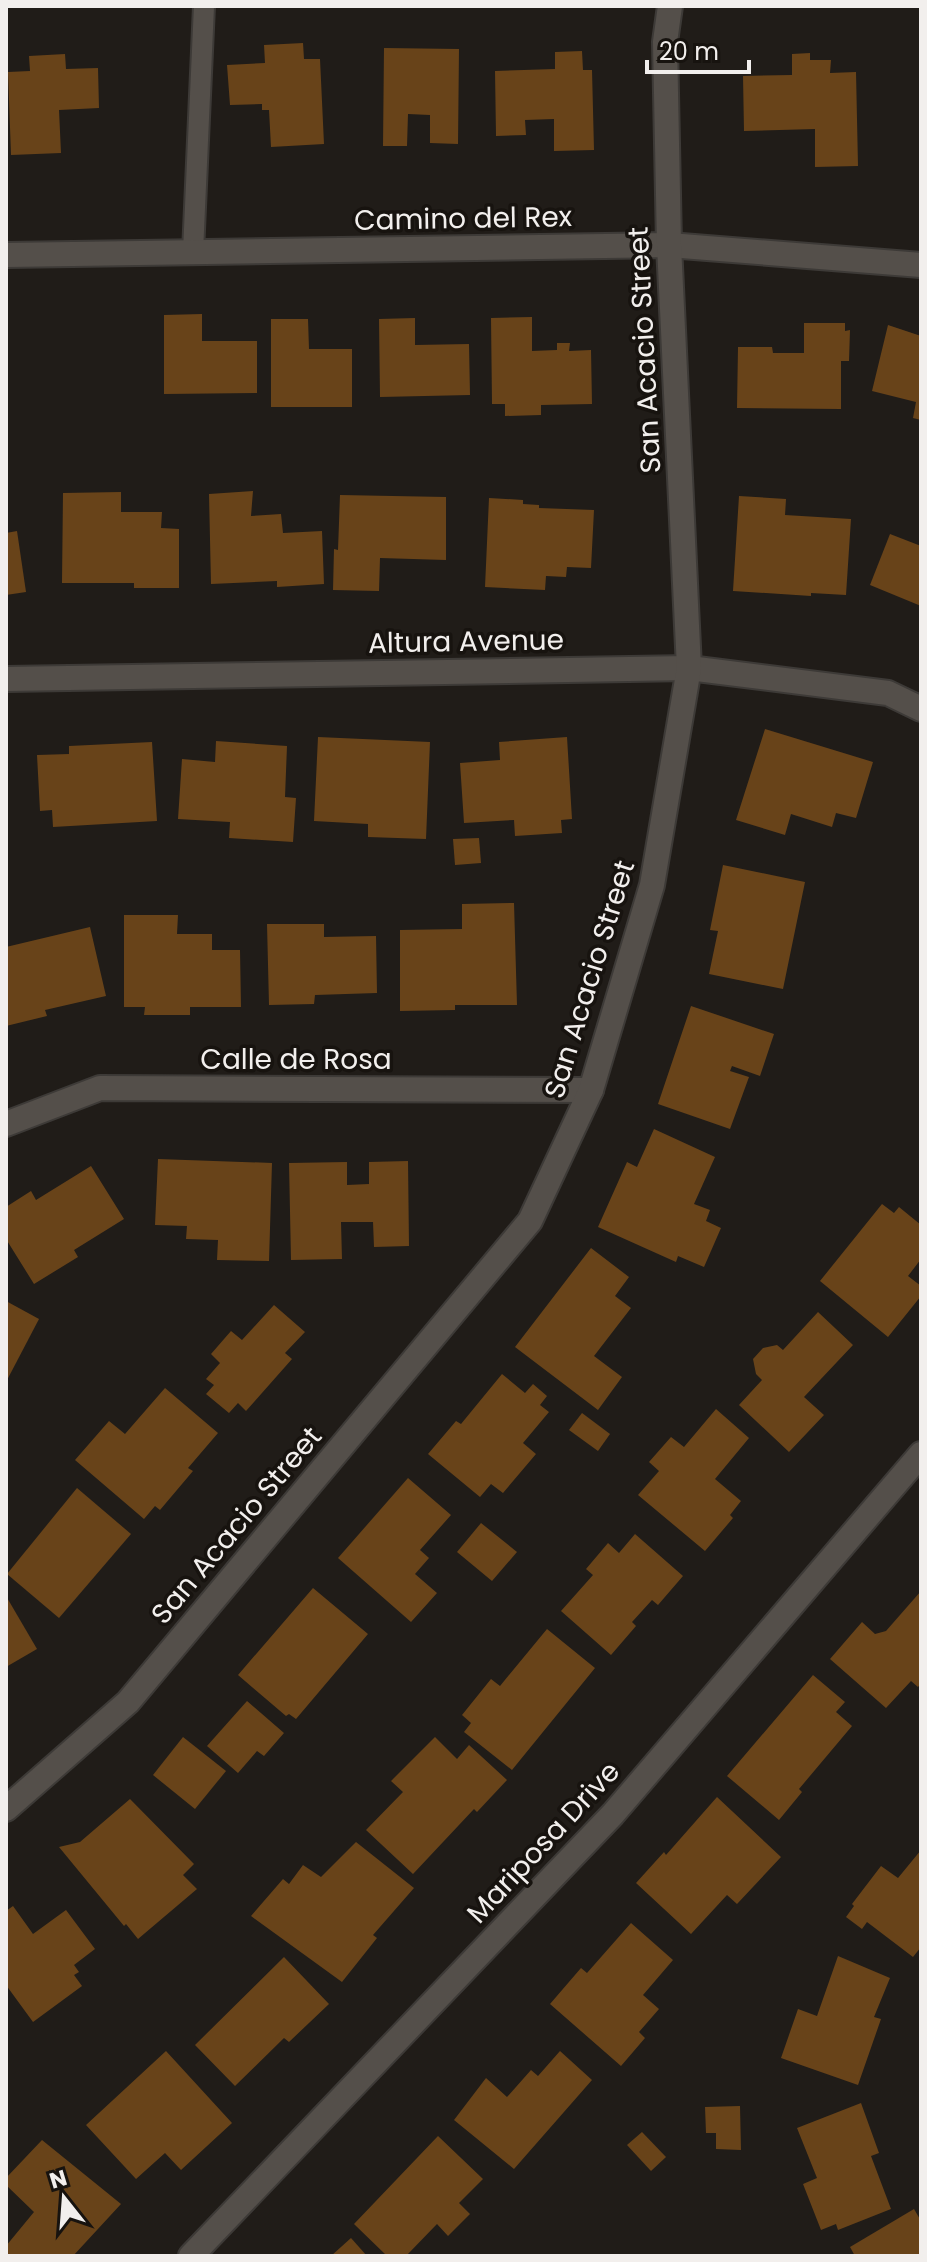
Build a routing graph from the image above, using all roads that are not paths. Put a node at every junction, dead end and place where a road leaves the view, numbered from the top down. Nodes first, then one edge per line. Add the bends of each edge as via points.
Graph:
1 (204, 6) edge
2 (670, 6) edge
3 (669, 245) junction
4 (193, 252) junction
5 (6, 255) edge
6 (921, 265) edge
7 (689, 668) junction
8 (6, 679) edge
9 (921, 709) edge
10 (591, 1090) junction
11 (6, 1124) edge
12 (921, 1454) edge
13 (6, 1809) edge
14 (191, 2256) edge

1 - 4 lane
2 - 3 street, San Acacio Street via 665,42
3 - 4 street, Camino del Rex
3 - 6 street, Camino del Rex
3 - 7 street, San Acacio Street
4 - 5 street, Camino del Rex
7 - 8 street, Altura Avenue
7 - 9 street, Altura Avenue via 888,693
7 - 10 street, San Acacio Street via 652,885
10 - 11 street, Calle de Rosa via 100,1088
10 - 13 street, San Acacio Street via 530,1221 128,1702
12 - 14 street, Mariposa Drive via 613,1814

